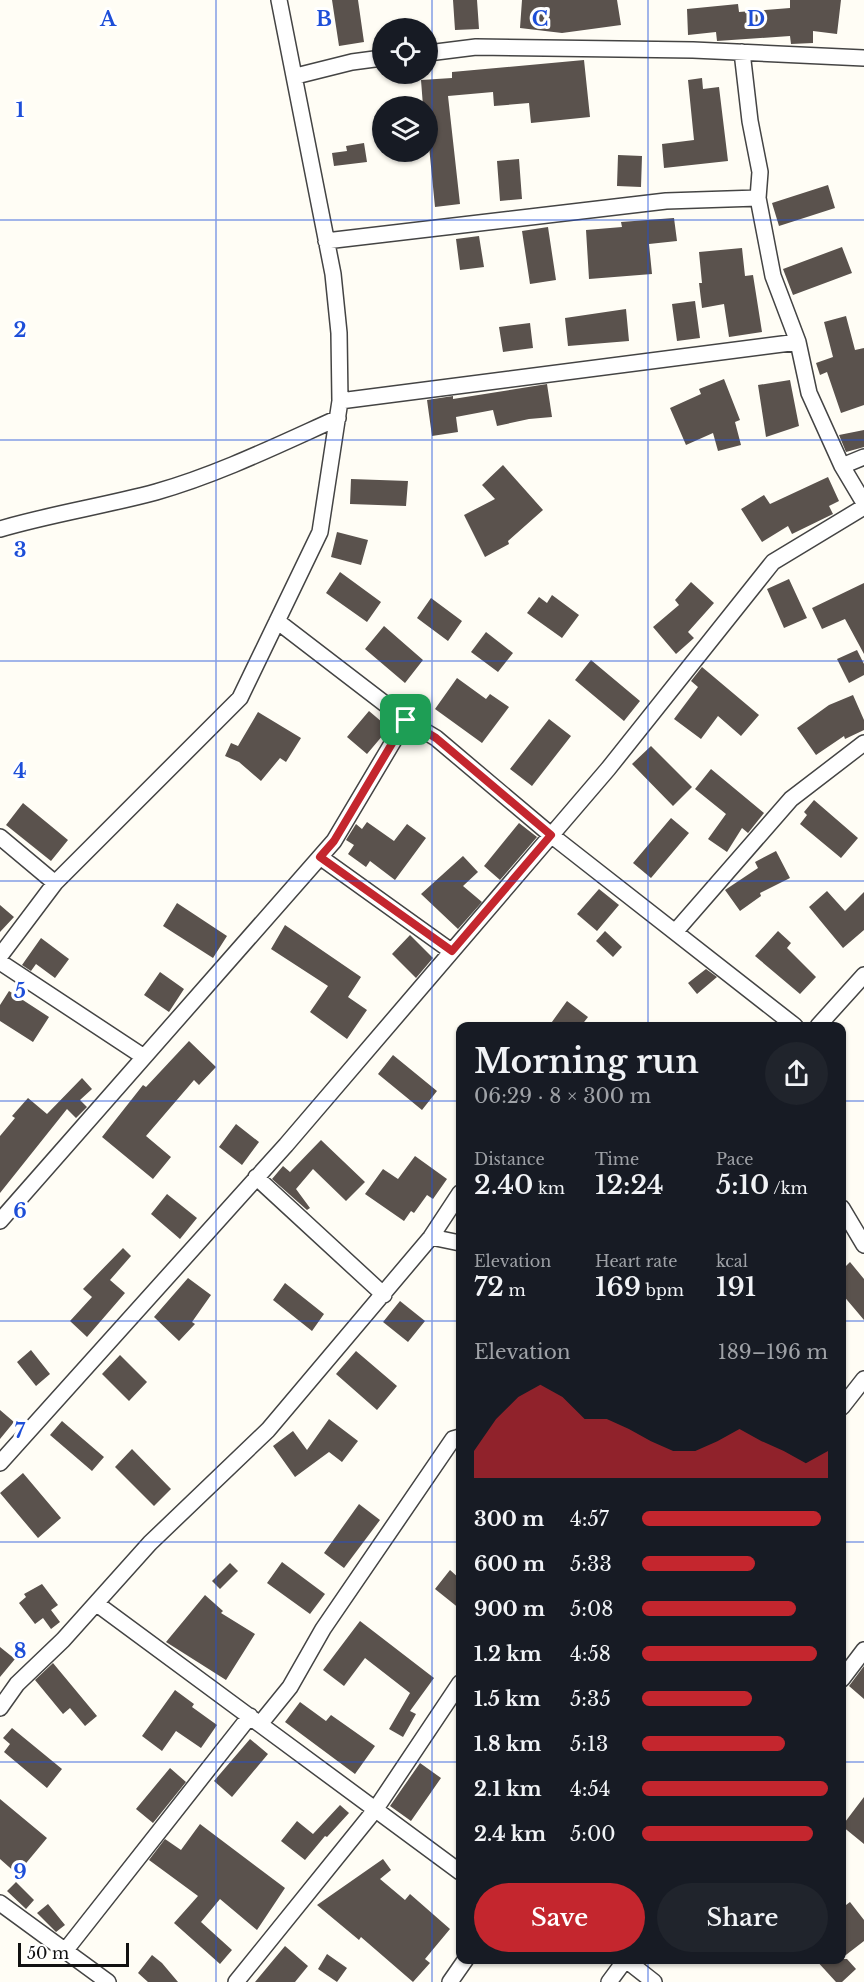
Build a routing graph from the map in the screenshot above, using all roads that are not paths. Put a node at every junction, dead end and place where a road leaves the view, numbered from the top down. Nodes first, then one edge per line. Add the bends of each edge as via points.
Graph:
1 (279, 0) edge
2 (438, 52) edge
3 (742, 52) junction
4 (864, 58) edge
5 (372, 59) edge
6 (296, 76) junction
7 (758, 198) junction
8 (326, 241) junction
9 (798, 342) junction
10 (340, 401) junction
11 (338, 418) junction
12 (864, 457) edge
13 (842, 466) junction
14 (864, 505) edge
15 (0, 529) edge
16 (277, 621) junction
17 (406, 720) junction
18 (864, 743) edge
19 (551, 835) junction
20 (0, 837) edge
21 (320, 857) junction
22 (55, 884) junction
23 (675, 932) junction
24 (452, 951) junction
25 (0, 956) edge
26 (0, 962) edge
27 (864, 975) edge
28 (790, 1022) edge
29 (822, 1022) edge
30 (144, 1057) junction
31 (256, 1178) junction
32 (456, 1199) edge
33 (846, 1215) edge
34 (0, 1221) edge
35 (431, 1237) junction
36 (456, 1242) edge
37 (864, 1245) edge
38 (384, 1295) junction
39 (864, 1378) edge
40 (846, 1402) edge
41 (456, 1438) edge
42 (0, 1463) edge
43 (97, 1604) junction
44 (864, 1650) edge
45 (846, 1674) edge
46 (456, 1689) edge
47 (0, 1708) edge
48 (255, 1720) junction
49 (375, 1810) junction
50 (456, 1869) edge
51 (0, 1903) edge
52 (65, 1951) junction
53 (463, 1964) edge
54 (622, 1964) edge
55 (632, 1964) edge
56 (108, 1982) edge
57 (236, 1982) edge
58 (450, 1982) edge
59 (609, 1982) edge
60 (654, 1982) edge

1 - 6 street
2 - 3 street via 476,47
3 - 4 street
3 - 7 street via 760,172
5 - 6 street
6 - 8 street
7 - 8 street via 666,201
7 - 9 street via 773,276
8 - 10 street via 338,321
9 - 10 street
9 - 13 street via 809,393
10 - 11 street
11 - 15 street via 248,459 156,492
11 - 16 street via 320,532
12 - 13 street
13 - 14 street
14 - 19 street via 773,561
16 - 17 street
16 - 22 street via 240,698
17 - 19 street via 436,738
17 - 21 street via 334,841
18 - 23 street via 791,799
19 - 23 street
19 - 24 street
20 - 22 street
21 - 24 street
21 - 30 street
22 - 25 street
23 - 28 street
24 - 31 street
26 - 30 street
27 - 29 street
30 - 34 street
31 - 38 street
31 - 42 street
32 - 35 street
33 - 37 street
35 - 36 street
35 - 38 street
38 - 43 street via 268,1430 150,1543
39 - 40 street
41 - 48 street via 381,1542 290,1687
43 - 47 street via 17,1684
43 - 48 street
44 - 45 street
46 - 49 street
48 - 49 street
48 - 52 street
49 - 50 street
49 - 57 street
51 - 52 street
52 - 56 street
53 - 58 street
54 - 59 street
55 - 60 street

